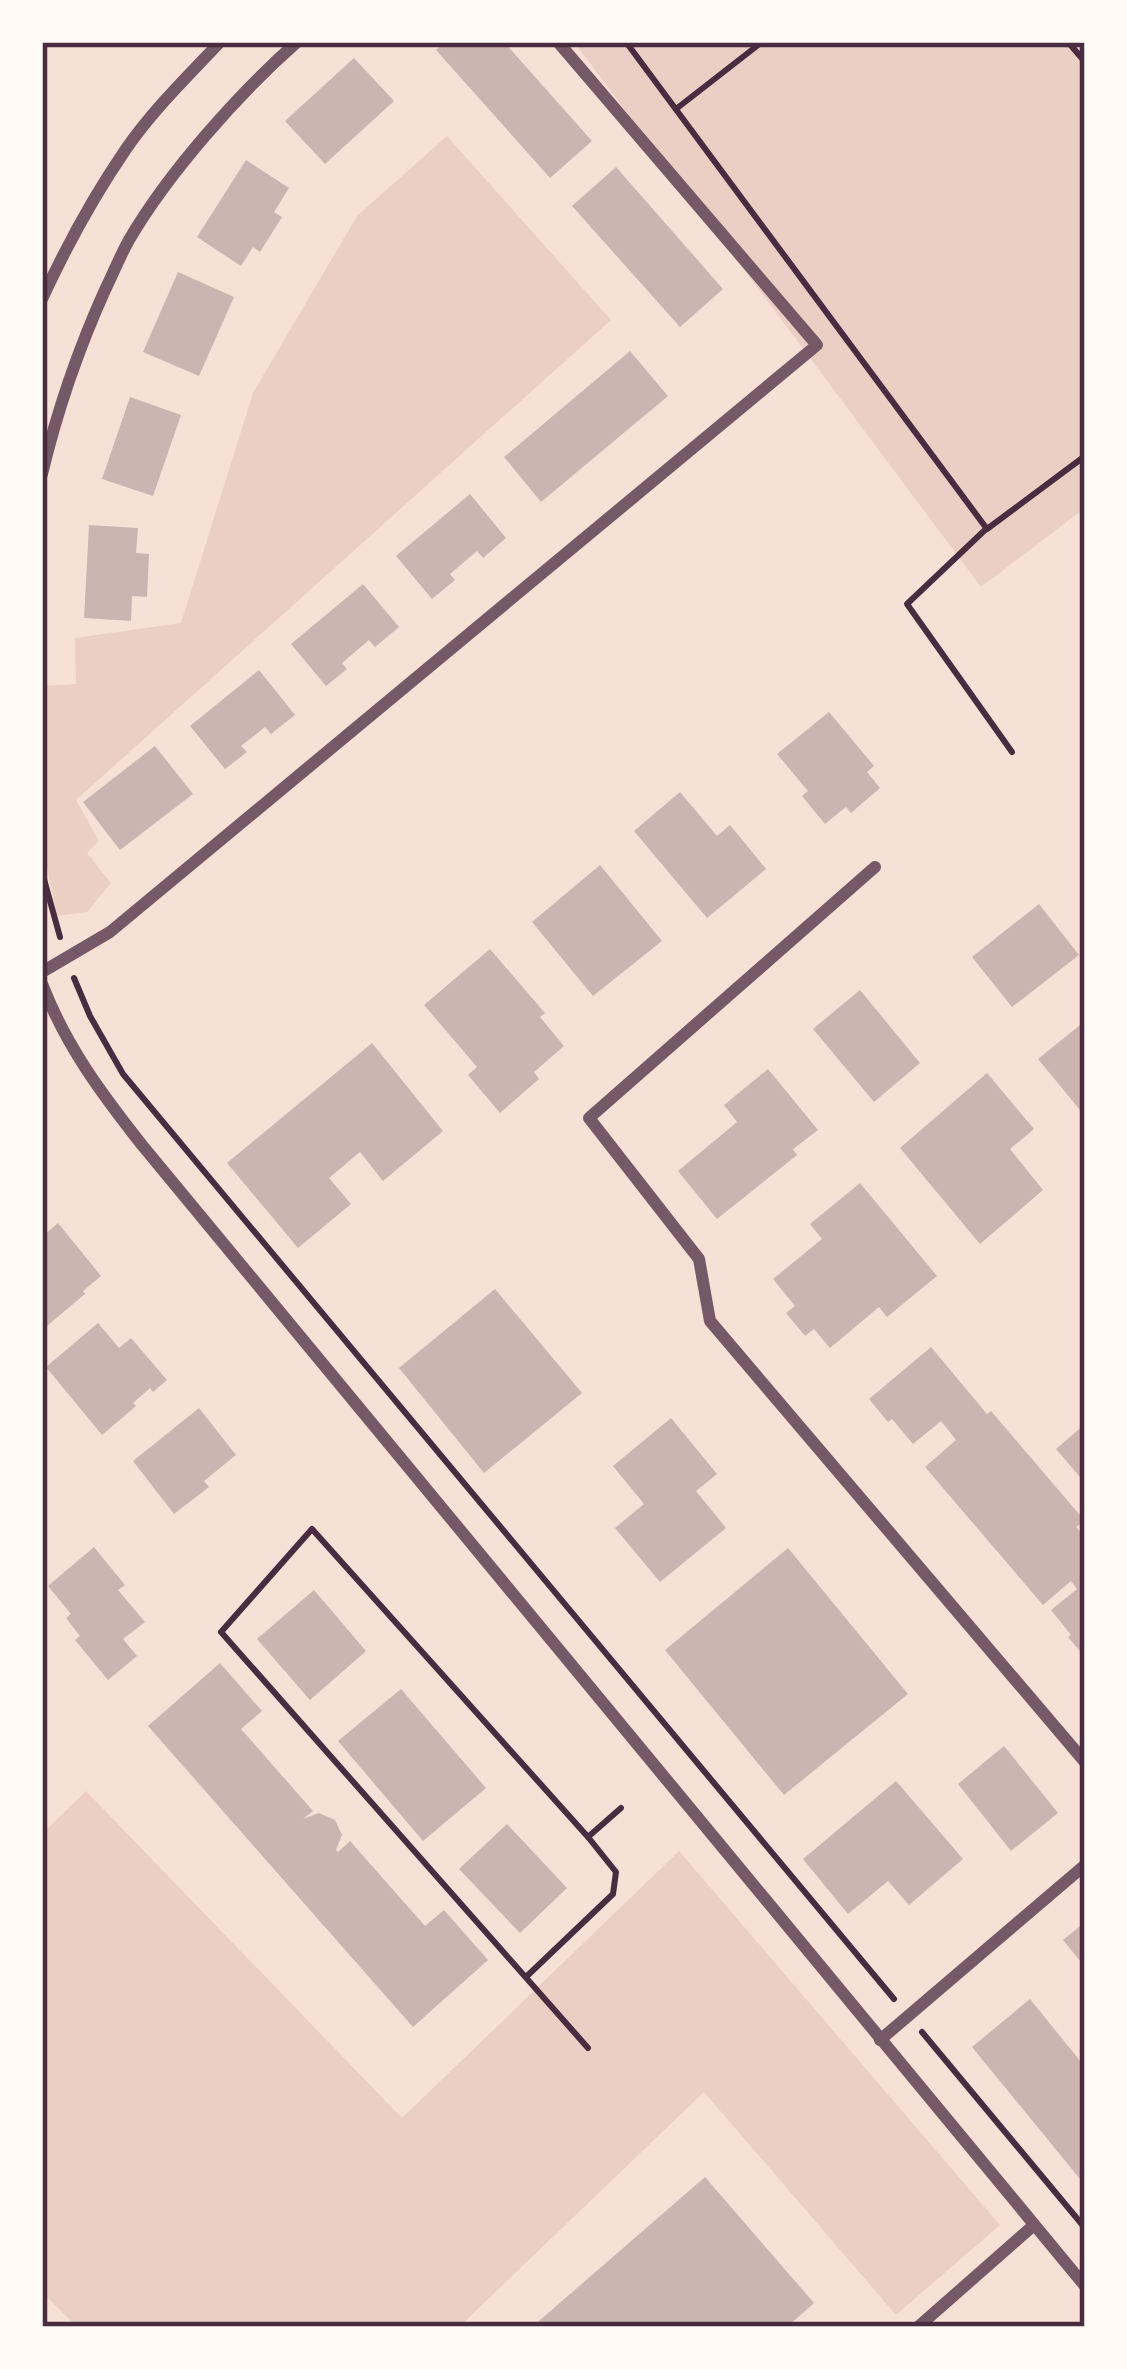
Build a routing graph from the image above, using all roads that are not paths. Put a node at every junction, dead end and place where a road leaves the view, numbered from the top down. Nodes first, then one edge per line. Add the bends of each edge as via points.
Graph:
1 (220, 42) edge
2 (297, 42) edge
3 (558, 42) edge
4 (42, 299) edge
5 (42, 474) edge
6 (875, 867) dead end
7 (42, 972) edge
8 (42, 984) edge
9 (1085, 1762) edge
10 (1085, 1865) edge
11 (880, 2040) junction
12 (1034, 2225) junction
13 (1085, 2286) edge
14 (918, 2327) edge

1 - 4 street via 127,148
2 - 5 street via 176,172 128,241 56,412
3 - 7 street via 817,345 110,932
6 - 9 street via 589,1118 700,1259 710,1321
8 - 11 street via 94,1085
10 - 11 street
11 - 12 street
12 - 13 street
12 - 14 street

